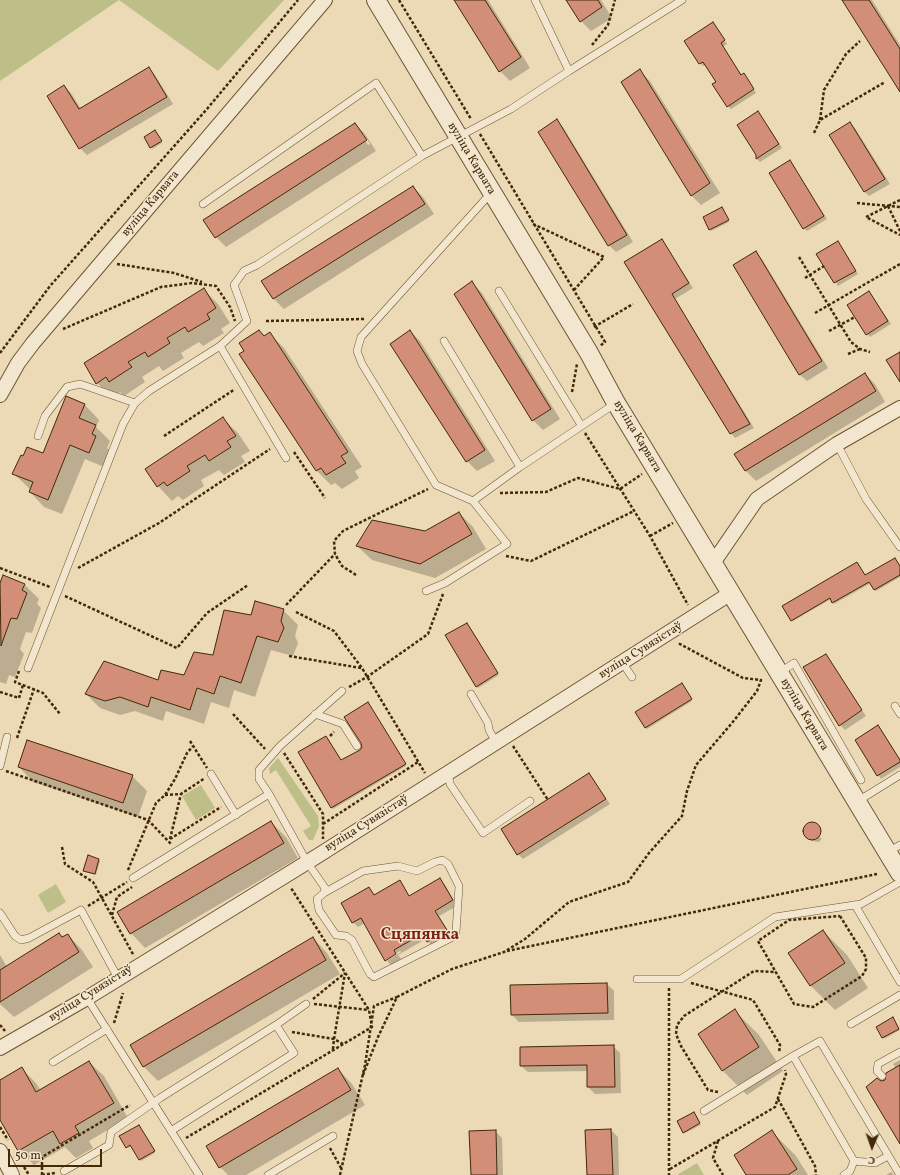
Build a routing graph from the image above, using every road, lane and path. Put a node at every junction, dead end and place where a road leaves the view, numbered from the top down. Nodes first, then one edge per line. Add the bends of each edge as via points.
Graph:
1 (298, 0) edge
2 (325, 0) edge
3 (376, 0) edge
4 (399, 0) edge
5 (535, 0) edge
6 (615, 0) edge
7 (682, 0) edge
8 (860, 41) dead end
9 (587, 60) junction
10 (569, 71) junction
11 (885, 82) dead end
12 (820, 120) junction
13 (475, 127) junction
14 (814, 134) dead end
15 (457, 136) junction
16 (422, 156) junction
17 (491, 193) junction
18 (900, 200) edge
19 (857, 203) dead end
20 (203, 204) dead end
21 (888, 206) junction
22 (900, 207) edge
23 (533, 224) junction
24 (900, 231) edge
25 (900, 235) edge
26 (799, 257) dead end
27 (117, 264) dead end
28 (900, 264) edge
29 (824, 266) dead end
30 (810, 275) junction
31 (805, 278) dead end
32 (206, 284) junction
33 (499, 291) dead end
34 (573, 291) junction
35 (633, 304) dead end
36 (828, 305) junction
37 (815, 312) dead end
38 (855, 317) dead end
39 (378, 319) junction
40 (266, 321) dead end
41 (840, 325) junction
42 (595, 327) junction
43 (63, 329) dead end
44 (238, 329) junction
45 (829, 331) dead end
46 (578, 336) junction
47 (444, 341) dead end
48 (220, 346) junction
49 (594, 349) dead end
50 (860, 349) junction
51 (870, 352) dead end
52 (0, 353) edge
53 (848, 354) dead end
54 (578, 358) dead end
55 (243, 384) junction
56 (0, 395) edge
57 (135, 403) junction
58 (616, 403) junction
59 (570, 407) junction
60 (900, 408) edge
61 (581, 425) junction
62 (38, 436) dead end
63 (164, 436) dead end
64 (837, 444) junction
65 (286, 458) dead end
66 (257, 459) dead end
67 (520, 467) junction
68 (646, 471) dead end
69 (436, 485) junction
70 (620, 489) junction
71 (485, 493) junction
72 (474, 501) junction
73 (634, 511) junction
74 (675, 521) dead end
75 (650, 536) junction
76 (900, 547) edge
77 (334, 554) junction
78 (492, 554) junction
79 (713, 563) junction
80 (0, 568) edge
81 (356, 575) dead end
82 (63, 576) junction
83 (445, 583) junction
84 (248, 585) dead end
85 (426, 591) dead end
86 (57, 592) junction
87 (731, 594) junction
88 (694, 602) dead end
89 (286, 604) dead end
90 (296, 612) dead end
91 (678, 643) dead end
92 (290, 656) dead end
93 (622, 662) junction
94 (24, 668) joint
95 (362, 668) junction
96 (779, 673) junction
97 (367, 677) junction
98 (632, 677) dead end
99 (23, 685) junction
100 (34, 690) junction
101 (342, 691) joint
102 (0, 692) edge
103 (471, 694) dead end
104 (896, 706) dead end
105 (60, 714) dead end
106 (233, 714) dead end
107 (315, 714) junction
108 (900, 714) edge
109 (331, 730) dead end
110 (330, 736) dead end
111 (7, 737) dead end
112 (16, 741) dead end
113 (190, 741) dead end
114 (496, 742) junction
115 (513, 745) dead end
116 (193, 746) junction
117 (356, 746) dead end
118 (289, 747) dead end
119 (271, 756) junction
120 (418, 762) junction
121 (8, 764) dead end
122 (0, 766) edge
123 (0, 769) edge
124 (6, 771) junction
125 (448, 773) junction
126 (211, 774) junction
127 (427, 775) dead end
128 (900, 775) edge
129 (861, 780) dead end
130 (181, 794) junction
131 (269, 794) junction
132 (165, 795) junction
133 (548, 800) dead end
134 (530, 801) dead end
135 (857, 802) junction
136 (230, 805) junction
137 (236, 815) junction
138 (148, 820) junction
139 (323, 824) junction
140 (323, 839) dead end
141 (170, 840) junction
142 (62, 848) dead end
143 (894, 848) edge
144 (176, 851) junction
145 (308, 862) junction
146 (128, 871) dead end
147 (900, 873) edge
148 (877, 874) dead end
149 (125, 878) dead end
150 (135, 881) junction
151 (900, 882) edge
152 (122, 885) junction
153 (291, 888) dead end
154 (324, 893) junction
155 (102, 898) junction
156 (855, 905) junction
157 (81, 910) junction
158 (0, 913) edge
159 (112, 915) junction
160 (504, 952) junction
161 (135, 956) dead end
162 (776, 972) junction
163 (345, 973) junction
164 (118, 978) junction
165 (636, 978) dead end
166 (669, 979) junction
167 (681, 979) junction
168 (900, 982) edge
169 (722, 992) junction
170 (123, 993) dead end
171 (900, 995) edge
172 (397, 997) junction
173 (87, 998) junction
174 (306, 1004) junction
175 (340, 1005) junction
176 (369, 1010) junction
177 (851, 1024) dead end
178 (0, 1025) edge
179 (277, 1027) junction
180 (372, 1027) junction
181 (110, 1028) junction
182 (5, 1031) dead end
183 (334, 1039) junction
184 (343, 1044) junction
185 (0, 1048) edge
186 (333, 1050) junction
187 (900, 1052) edge
188 (779, 1056) dead end
189 (793, 1056) junction
190 (784, 1061) junction
191 (53, 1062) dead end
192 (363, 1075) junction
193 (882, 1076) dead end
194 (725, 1088) dead end
195 (148, 1095) junction
196 (778, 1099) junction
197 (154, 1103) junction
198 (704, 1111) dead end
199 (171, 1131) junction
200 (333, 1136) dead end
201 (719, 1140) junction
202 (326, 1141) junction
203 (179, 1143) junction
204 (0, 1151) edge
205 (888, 1156) junction
206 (854, 1161) junction
207 (342, 1168) junction
208 (669, 1169) junction
209 (64, 1171) joint
210 (12, 1175) edge
211 (42, 1175) edge
212 (199, 1175) edge
213 (268, 1175) edge
214 (340, 1175) edge
215 (669, 1175) edge
216 (723, 1175) edge
217 (816, 1175) edge
218 (844, 1175) edge
219 (900, 1175) edge

1 - 52 path via 207,109 50,286
2 - 56 street, вуліца Карвата via 33,343
3 - 15 street, вуліца Карвата
4 - 13 path
5 - 10 lane
6 - 9 path via 608,25 593,43
7 - 9 lane
8 - 12 path via 846,54 824,90
9 - 10 lane
10 - 13 lane via 511,109
11 - 12 path
12 - 14 path
13 - 15 lane
13 - 23 path
15 - 16 lane
15 - 17 street, вуліца Карвата
16 - 20 lane via 376,83
16 - 44 lane via 244,271 234,285 247,320
17 - 39 lane
17 - 46 street, вуліца Карвата
18 - 21 path
19 - 21 path
21 - 22 path
21 - 24 path
21 - 25 path via 866,217
23 - 34 path
23 - 34 path via 604,257
26 - 30 path
27 - 32 path via 174,273
28 - 36 path
29 - 30 path
30 - 31 path
30 - 36 path
32 - 43 path via 161,287
32 - 44 path via 216,286 230,307
33 - 59 lane
34 - 42 path
35 - 42 path
36 - 37 path
36 - 41 path
38 - 41 path
39 - 40 path
39 - 69 lane via 361,338 357,351 362,364
41 - 45 path
41 - 50 path via 851,342
42 - 46 path
42 - 49 path via 605,342
44 - 48 lane
46 - 58 street, вуліца Карвата
47 - 67 lane
48 - 55 lane
48 - 57 lane via 149,391
50 - 51 path
50 - 53 path
54 - 59 path
55 - 63 path
55 - 65 lane
57 - 62 lane via 80,384 67,387 45,416
57 - 82 lane via 123,424
58 - 61 lane
58 - 79 street, вуліца Карвата
59 - 61 lane
60 - 64 street
61 - 67 lane
61 - 70 path via 588,441
64 - 76 lane via 866,499
64 - 79 street via 757,499
66 - 82 path via 159,523
67 - 71 lane
68 - 70 path
69 - 72 lane
69 - 77 path via 343,531 334,541
70 - 71 path via 578,478 546,492
70 - 73 path
71 - 72 lane
72 - 78 lane via 507,544
73 - 75 path
73 - 78 path via 531,561
74 - 75 path
75 - 88 path via 688,605
77 - 81 path via 342,566
77 - 89 path
78 - 83 lane
79 - 87 street, вуліца Карвата
80 - 82 path via 51,588
82 - 86 lane
83 - 85 lane
83 - 97 path via 428,634
84 - 86 path via 207,613 177,648
86 - 94 lane
87 - 93 street, вуліца Сувязістаў
87 - 96 street, вуліца Карвата
90 - 95 path via 334,631
91 - 160 path via 743,678 761,680 757,691 696,765 682,816 649,853 628,882 569,902 525,939
92 - 95 path
93 - 98 lane
93 - 114 street, вуліца Сувязістаў
94 - 99 path via 15,682
95 - 97 path
96 - 129 lane via 794,664
96 - 135 street, вуліца Карвата
97 - 101 path
97 - 120 path
99 - 100 path
99 - 102 path via 19,698
100 - 105 path via 43,693
100 - 112 path
101 - 107 lane
103 - 114 lane via 488,722 489,730
104 - 108 lane
106 - 119 path
107 - 117 lane via 343,724
107 - 119 lane
109 - 110 path via 335,732
111 - 122 lane
113 - 116 path
114 - 125 street, вуліца Сувязістаў
115 - 133 path
116 - 126 path
116 - 132 path
118 - 139 path via 283,752 323,814
119 - 131 lane via 259,770 259,779
120 - 127 path
120 - 139 path
121 - 124 path
123 - 124 path
124 - 138 path
125 - 134 lane via 450,784 483,833
125 - 145 street, вуліца Сувязістаў
126 - 130 path
126 - 136 lane
128 - 135 lane
130 - 132 path
130 - 141 path
131 - 137 lane
131 - 145 lane
132 - 138 path via 156,803
135 - 143 street, вуліца Карвата
136 - 137 lane
136 - 141 path via 220,807
137 - 144 lane
138 - 141 path
138 - 146 path
139 - 140 path
141 - 144 path
142 - 155 path via 65,864 93,882
143 - 147 street, вуліца Карвата
144 - 150 lane
145 - 154 lane via 325,888
145 - 164 street, вуліца Сувязістаў
148 - 160 path
149 - 152 path
150 - 152 path
150 - 159 path via 117,896
151 - 156 lane
152 - 155 path
153 - 163 path
154 - 154 lane via 362,871 398,866 417,871 442,860 448,864 459,886 456,932 451,938 374,977 352,940 336,934 319,910 317,899
155 - 157 path
155 - 159 path
156 - 167 lane via 775,917
156 - 168 lane
157 - 158 lane via 21,940 15,936
157 - 164 lane
159 - 161 path
160 - 172 path via 452,968
162 - 162 path via 794,1004 813,1007 862,976 866,969 866,958 840,916 790,920 758,941
162 - 169 path via 754,971
163 - 174 path
163 - 175 path
163 - 176 path
164 - 173 street, вуліца Сувязістаў
165 - 166 lane
166 - 167 lane
166 - 208 path
167 - 169 path
169 - 188 path via 753,1000 780,1045
169 - 194 path via 684,1016 677,1025 676,1034 708,1090 718,1092
170 - 181 path
171 - 177 lane
172 - 180 path via 374,1006
172 - 192 path
173 - 181 lane
173 - 185 street, вуліца Сувязістаў
174 - 175 path
174 - 179 lane
175 - 176 path
175 - 183 path
176 - 180 path
178 - 182 path
179 - 183 path
179 - 197 lane
179 - 199 lane via 294,1053
180 - 184 path
180 - 192 path
181 - 191 lane
181 - 195 lane
183 - 184 path
183 - 186 path
184 - 186 path
186 - 203 path
187 - 193 lane via 878,1064 877,1071
189 - 190 lane
189 - 205 lane via 820,1041
189 - 206 lane
190 - 196 path via 786,1074
190 - 198 lane
192 - 207 path
195 - 197 lane
195 - 211 path via 42,1158
196 - 201 path via 775,1107
196 - 217 path via 815,1166
197 - 199 lane
197 - 209 lane via 111,1132 109,1145
199 - 203 lane
200 - 202 lane
201 - 208 path
201 - 216 path via 713,1158
202 - 207 path
202 - 213 lane
203 - 212 lane
204 - 210 street
205 - 206 lane via 875,1163
205 - 219 lane
206 - 218 lane via 850,1172
207 - 214 path
208 - 215 path
209 - 211 path

